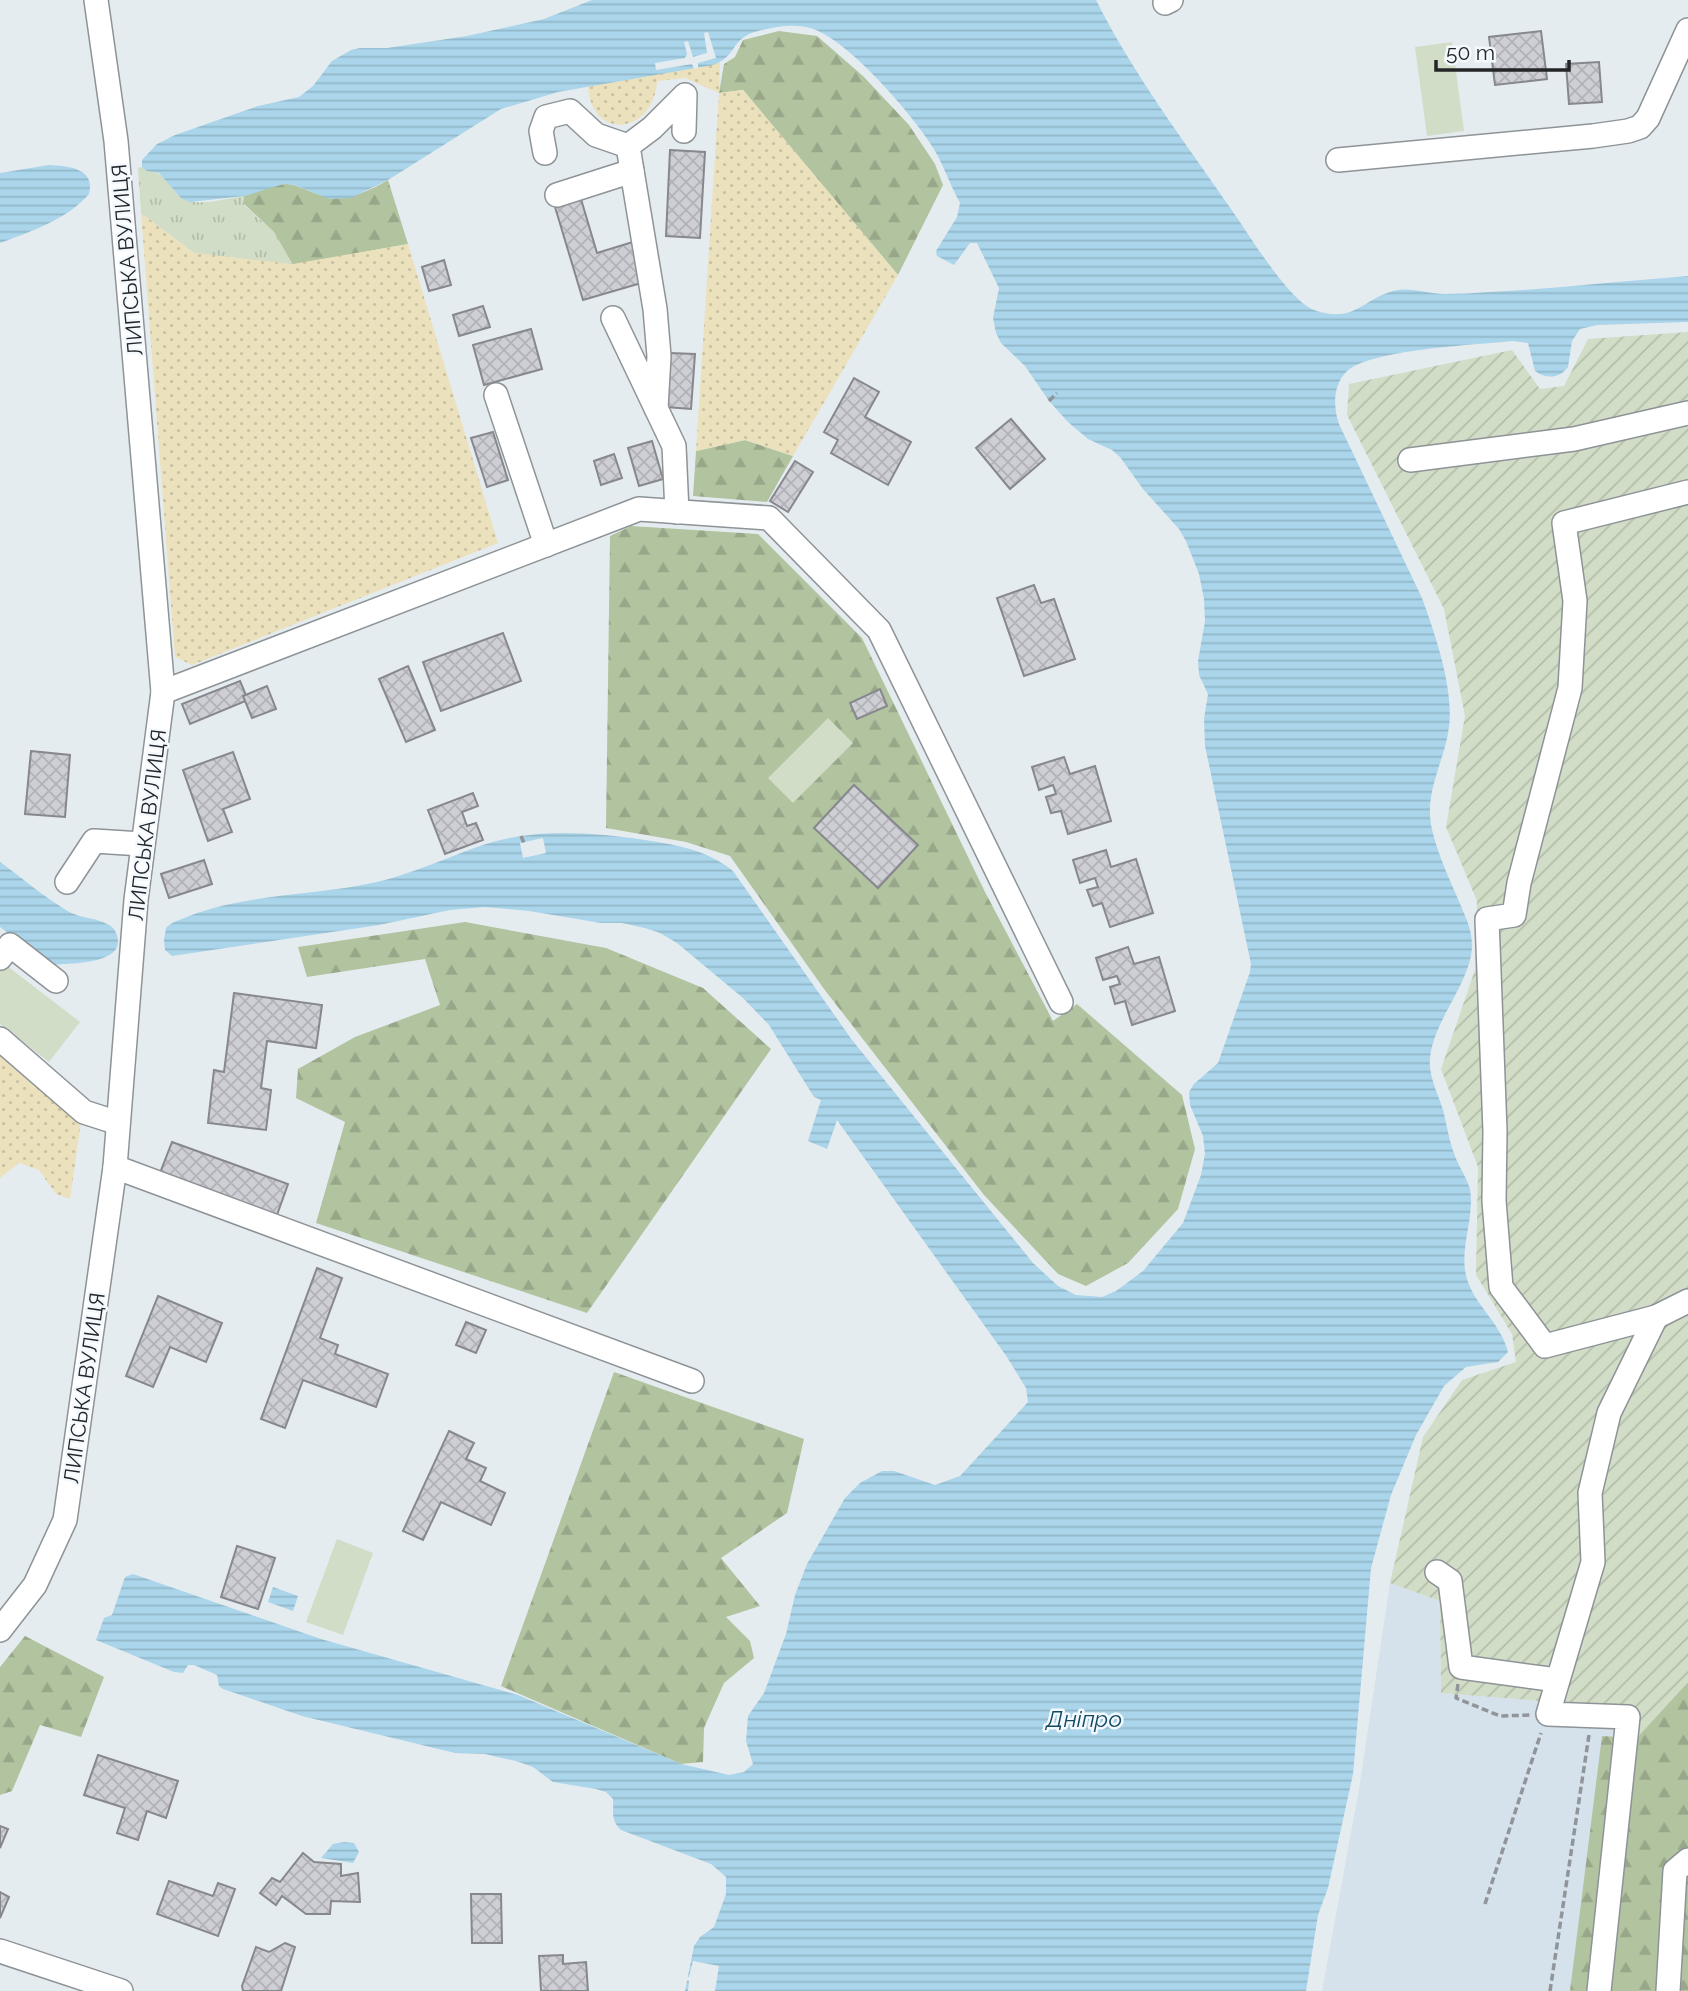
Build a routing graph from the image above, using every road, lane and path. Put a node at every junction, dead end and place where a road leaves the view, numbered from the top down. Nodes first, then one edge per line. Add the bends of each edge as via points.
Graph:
1 (96, 0) edge
2 (1688, 30) edge
3 (684, 131) dead end
4 (628, 146) junction
5 (545, 153) dead end
6 (1338, 160) dead end
7 (632, 171) junction
8 (557, 195) dead end
9 (613, 318) dead end
10 (1057, 393) dead end
11 (496, 395) dead end
12 (1049, 401) dead end
13 (656, 408) junction
14 (1688, 413) edge
15 (1410, 460) dead end
16 (1688, 492) edge
17 (677, 512) junction
18 (547, 545) junction
19 (163, 692) junction
20 (521, 836) dead end
21 (524, 843) dead end
22 (142, 844) junction
23 (67, 882) dead end
24 (0, 958) edge
25 (56, 981) dead end
26 (1060, 1002) dead end
27 (0, 1039) edge
28 (118, 1123) junction
29 (115, 1167) junction
30 (1688, 1301) edge
31 (1656, 1317) junction
32 (692, 1381) dead end
33 (1437, 1572) dead end
34 (0, 1630) edge
35 (1461, 1667) junction
36 (1552, 1697) junction
37 (1592, 1716) junction
38 (1688, 1860) edge
39 (1485, 1903) dead end
40 (0, 1951) edge
41 (121, 1991) edge
42 (1550, 1991) edge
43 (1599, 1991) edge
44 (1668, 1991) edge

1 - 19 street, ЛИПСЬКА ВУЛИЦЯ via 117,141
2 - 6 street via 1640,127 1593,136
3 - 4 street via 685,95
4 - 5 street via 596,135 570,111 546,117 541,131
4 - 7 street
7 - 8 street
7 - 13 street via 655,309 659,356
9 - 13 street
10 - 12 path
11 - 18 street
13 - 17 street via 674,446
14 - 15 street via 1574,439
16 - 31 street via 1564,523 1575,601 1570,688 1514,915 1487,919 1494,1201 1501,1287 1545,1346
17 - 18 street via 639,509
17 - 26 street via 769,518 879,630
18 - 19 street
19 - 22 street, ЛИПСЬКА ВУЛИЦЯ
20 - 21 path
22 - 23 street via 94,841
22 - 28 street, ЛИПСЬКА ВУЛИЦЯ
24 - 25 street via 10,945
27 - 28 street via 84,1112
28 - 29 street, ЛИПСЬКА ВУЛИЦЯ
29 - 32 street
29 - 34 street, ЛИПСЬКА ВУЛИЦЯ via 65,1520 35,1585
30 - 31 street
31 - 36 street via 1609,1413 1590,1493 1593,1562
33 - 35 street via 1450,1581
35 - 36 street
35 - 36 path via 1456,1698 1500,1716
36 - 37 street
36 - 39 path
37 - 42 path
37 - 43 street via 1628,1717
38 - 44 street via 1675,1871
40 - 41 street

